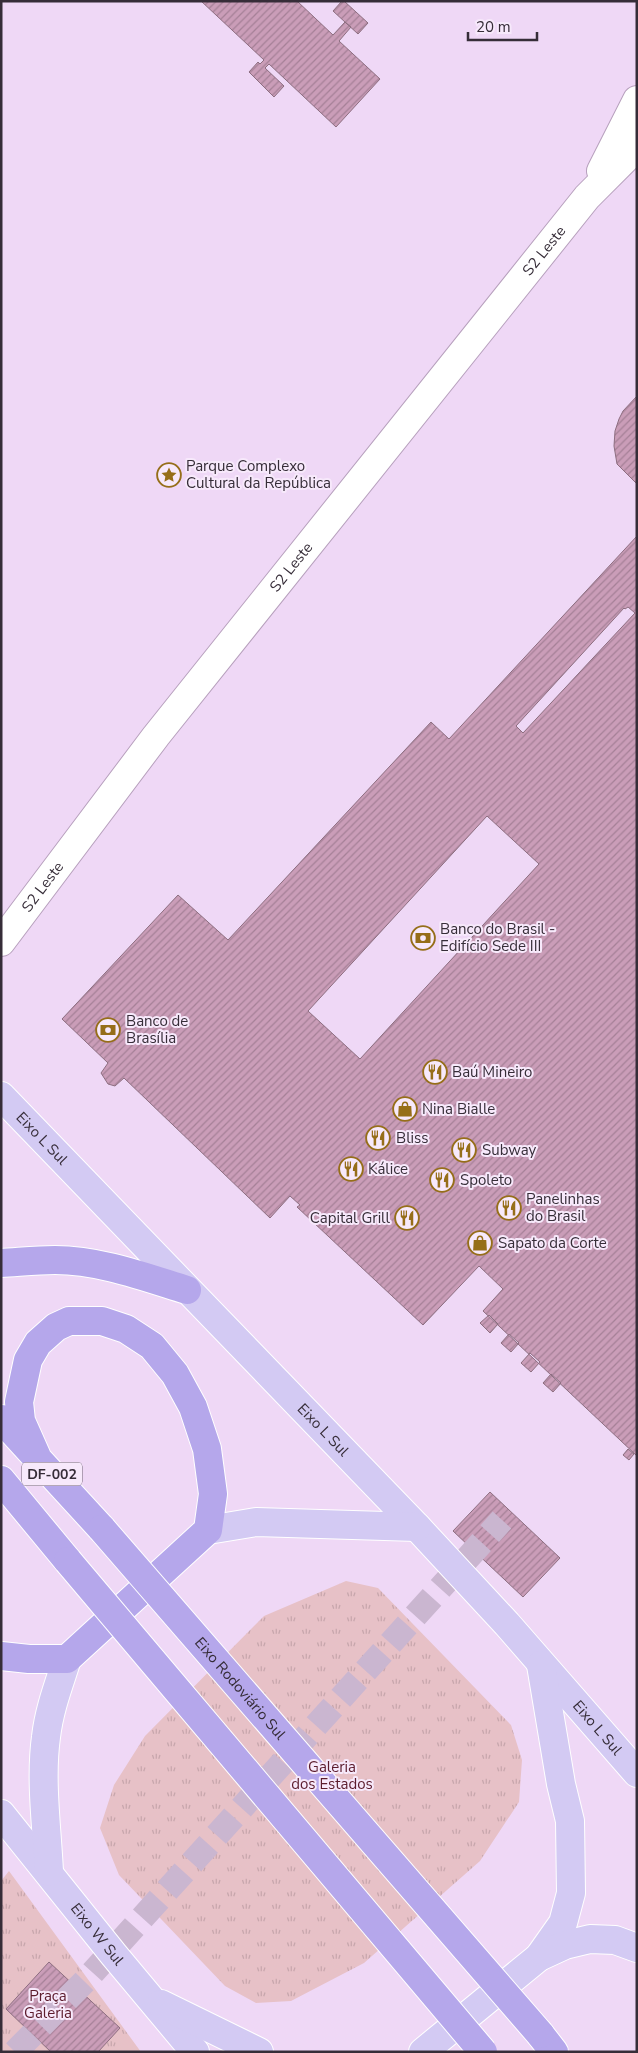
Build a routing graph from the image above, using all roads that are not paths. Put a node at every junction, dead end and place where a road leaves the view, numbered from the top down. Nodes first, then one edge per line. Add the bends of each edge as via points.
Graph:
1 (637, 100) edge
2 (637, 147) edge
3 (587, 197) junction
4 (1, 942) edge
5 (1, 1096) edge
6 (1, 1263) edge
7 (187, 1290) junction
8 (1, 1419) edge
9 (37, 1456) junction
10 (3, 1483) edge
11 (418, 1527) junction
12 (208, 1530) junction
13 (1, 1656) edge
14 (67, 1659) junction
15 (541, 1665) junction
16 (637, 1773) edge
17 (1, 1814) edge
18 (49, 1872) junction
19 (637, 1948) edge
20 (540, 1957) junction
21 (151, 1998) junction
22 (547, 2043) edge
23 (195, 2052) edge
24 (259, 2052) edge
25 (423, 2052) edge
26 (483, 2052) edge

1 - 3 main road, S2 Leste
2 - 3 main road, S2 Leste
3 - 4 main road, S2 Leste via 156,736
5 - 7 main road, Eixo L Sul
6 - 7 highway via 57,1260 91,1264 127,1271
7 - 11 main road, Eixo L Sul
8 - 9 highway, Eixo Rodoviário Sul / DF-002
9 - 12 highway via 21,1421 19,1402 28,1360 38,1343 56,1327 69,1321 102,1321 126,1329 152,1346 175,1374 193,1407 207,1450 214,1494
9 - 22 highway, Eixo Rodoviário Sul / DF-002, bridge
10 - 26 highway, DF-002, bridge
11 - 12 main road via 256,1522
11 - 15 main road, Eixo L Sul
12 - 14 highway
13 - 14 highway
14 - 18 main road via 53,1700 46,1737
15 - 16 main road, Eixo L Sul
15 - 20 main road via 570,1821 572,1893 563,1923
17 - 18 main road, Eixo W Sul
18 - 21 main road, Eixo W Sul
19 - 20 main road via 615,1940 590,1939 565,1945
20 - 25 main road
21 - 23 main road, Eixo W Sul
21 - 24 main road

